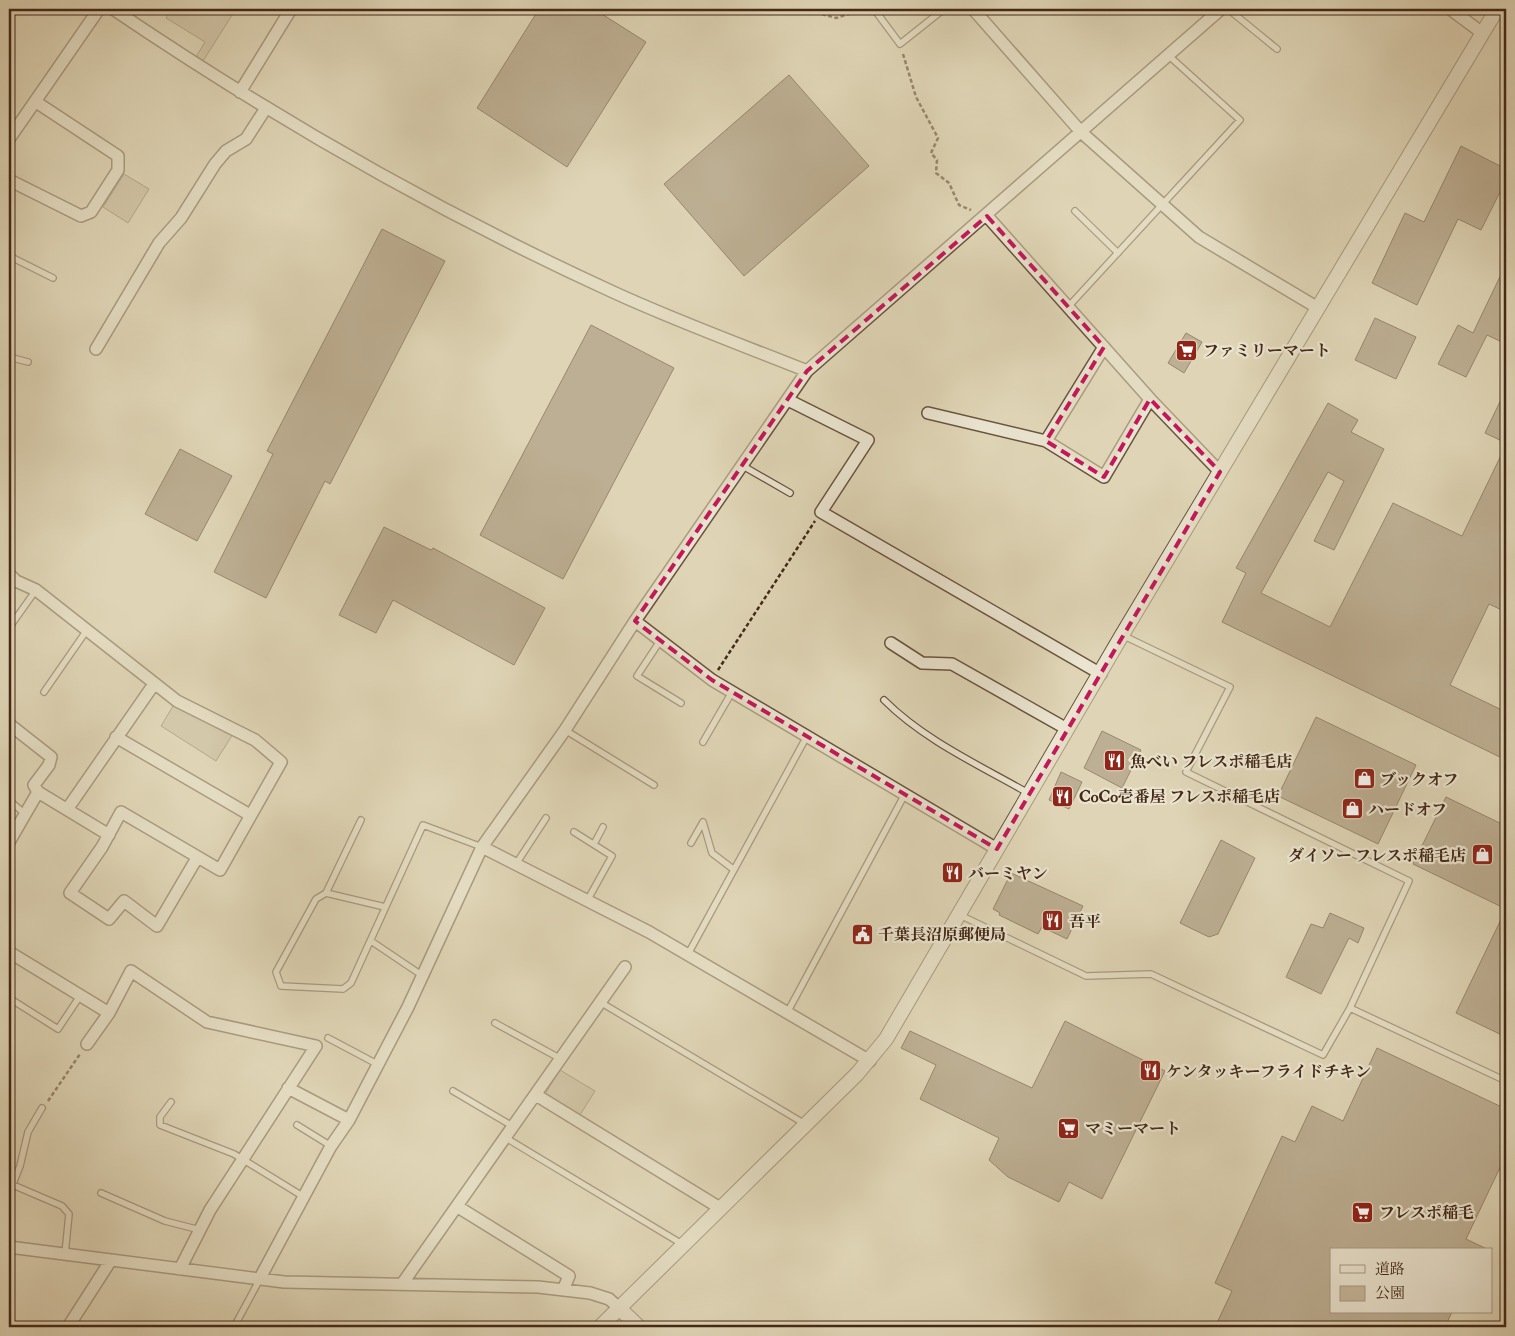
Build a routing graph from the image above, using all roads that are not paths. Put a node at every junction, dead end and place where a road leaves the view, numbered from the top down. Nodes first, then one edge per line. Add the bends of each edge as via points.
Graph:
1 (99, 9) edge
2 (291, 9) edge
3 (874, 9) edge
4 (944, 9) edge
5 (973, 9) edge
6 (1222, 9) edge
7 (1228, 9) edge
8 (1450, 9) edge
9 (1496, 9) edge
10 (120, 11) edge
11 (1481, 32) junction
12 (1277, 49) dead end
13 (1168, 56) junction
14 (240, 92) junction
15 (36, 102) junction
16 (266, 108) junction
17 (1081, 132) junction
18 (9, 139) edge
19 (9, 180) edge
20 (1163, 205) junction
21 (1075, 211) dead end
22 (987, 216) junction
23 (1118, 253) junction
24 (9, 256) edge
25 (53, 278) dead end
26 (1068, 307) junction
27 (1318, 308) junction
28 (1104, 347) junction
29 (96, 350) dead end
30 (9, 357) edge
31 (28, 362) dead end
32 (807, 371) junction
33 (1150, 399) junction
34 (788, 400) junction
35 (928, 413) dead end
36 (1046, 441) junction
37 (743, 466) junction
38 (1220, 472) junction
39 (790, 493) dead end
40 (9, 574) edge
41 (36, 590) junction
42 (635, 621) junction
43 (9, 628) edge
44 (88, 629) junction
45 (1122, 636) junction
46 (660, 641) junction
47 (891, 643) dead end
48 (1101, 674) junction
49 (154, 684) junction
50 (44, 692) dead end
51 (732, 692) junction
52 (884, 700) dead end
53 (681, 703) dead end
54 (9, 724) edge
55 (1067, 729) junction
56 (565, 730) junction
57 (807, 736) junction
58 (116, 737) junction
59 (703, 742) dead end
60 (654, 785) dead end
61 (38, 792) junction
62 (905, 794) junction
63 (1029, 794) junction
64 (9, 800) edge
65 (68, 808) junction
66 (25, 814) junction
67 (250, 815) junction
68 (546, 818) dead end
69 (360, 820) dead end
70 (603, 828) dead end
71 (574, 832) dead end
72 (108, 835) junction
73 (9, 842) edge
74 (691, 843) dead end
75 (594, 844) junction
76 (482, 847) junction
77 (997, 849) junction
78 (198, 858) junction
79 (516, 864) junction
80 (733, 870) junction
81 (326, 893) junction
82 (587, 901) junction
83 (385, 907) junction
84 (960, 915) junction
85 (371, 941) junction
86 (9, 952) edge
87 (687, 956) junction
88 (625, 967) dead end
89 (423, 976) junction
90 (80, 996) junction
91 (9, 998) edge
92 (600, 1002) junction
93 (1350, 1008) junction
94 (109, 1013) junction
95 (787, 1013) junction
96 (495, 1023) dead end
97 (328, 1038) dead end
98 (87, 1044) road end
99 (561, 1059) junction
100 (870, 1060) junction
101 (377, 1064) junction
102 (1506, 1082) edge
103 (288, 1088) junction
104 (453, 1091) dead end
105 (536, 1095) junction
106 (171, 1102) dead end
107 (42, 1108) road end
108 (349, 1120) junction
109 (805, 1124) junction
110 (297, 1125) dead end
111 (514, 1127) junction
112 (506, 1138) junction
113 (331, 1146) junction
114 (242, 1160) junction
115 (13, 1185) junction
116 (101, 1193) dead end
117 (9, 1194) edge
118 (304, 1197) junction
119 (458, 1207) junction
120 (720, 1208) junction
121 (200, 1230) junction
122 (684, 1245) junction
123 (9, 1248) edge
124 (64, 1254) junction
125 (111, 1260) junction
126 (180, 1269) junction
127 (260, 1278) junction
128 (402, 1284) junction
129 (563, 1290) junction
130 (619, 1308) junction
131 (68, 1327) edge
132 (234, 1327) edge
133 (600, 1327) edge
134 (639, 1327) edge

1 - 15 street
2 - 14 street
3 - 4 lane via 900,44
5 - 17 street
6 - 13 street
7 - 12 lane
8 - 11 street
9 - 11 street
10 - 14 street
11 - 27 street
13 - 17 street
13 - 20 lane via 1240,120
14 - 16 street
15 - 18 street
15 - 19 street via 118,156 118,170 91,212 81,216
16 - 29 street via 246,140 226,151 215,164 182,218 159,243
16 - 32 street via 522,248 615,293
17 - 20 street
17 - 22 street
20 - 23 lane
20 - 27 street via 1199,237
21 - 23 lane
22 - 26 street
22 - 32 street
23 - 26 lane
24 - 25 lane
26 - 28 street
27 - 38 street
28 - 33 street
28 - 36 street
30 - 31 lane
32 - 34 street
33 - 36 street via 1104,477
33 - 38 street
34 - 37 street
34 - 48 street via 868,440 821,512
35 - 36 street
37 - 39 lane
37 - 42 street
38 - 45 street
40 - 41 street
41 - 43 lane
41 - 44 street
42 - 46 street
42 - 56 street
44 - 49 street
44 - 50 lane
45 - 48 street
45 - 93 lane via 1230,687 1186,772 1409,882
46 - 51 street
46 - 53 lane via 637,676
47 - 55 street via 922,663 952,664
48 - 55 street
49 - 58 street
49 - 67 street via 178,701 255,740 281,762
51 - 57 street
51 - 59 lane
52 - 63 lane via 921,732
54 - 61 street via 51,758 34,785
55 - 63 street
56 - 60 lane
56 - 76 street
57 - 62 street
57 - 80 lane
58 - 65 street
58 - 67 street
61 - 65 street
61 - 66 street
62 - 77 street
62 - 95 lane
63 - 77 street
64 - 66 lane
65 - 72 street
66 - 73 street
67 - 78 street via 220,870
68 - 79 lane
69 - 81 lane
70 - 75 lane
71 - 75 lane
72 - 78 street via 121,812
72 - 78 street via 70,893 109,920 124,901 157,926
74 - 80 lane via 703,822 712,853
75 - 82 lane via 612,856
76 - 79 street
76 - 83 lane via 423,825
76 - 89 street
77 - 84 street
79 - 82 street
80 - 87 lane
81 - 83 lane
81 - 85 lane via 316,899 276,972 281,986 343,989 351,983
82 - 87 street via 649,932
83 - 85 lane
84 - 93 lane via 1086,976 1151,974 1323,1055
84 - 100 street via 886,1039
85 - 89 lane
86 - 90 street
87 - 95 street
88 - 92 street
89 - 101 street
90 - 91 lane via 58,1029
90 - 94 street
92 - 99 street
92 - 109 lane
93 - 102 lane
94 - 98 street
94 - 103 street via 131,970 207,1022 316,1046
95 - 100 street
96 - 99 lane
97 - 101 lane
99 - 105 street
100 - 109 street
101 - 108 street
103 - 108 street
103 - 114 street
104 - 111 lane
105 - 111 street
105 - 120 street
106 - 114 lane via 160,1117 160,1125
107 - 115 lane via 28,1132
108 - 113 street
109 - 120 street
110 - 113 lane
111 - 112 street
112 - 119 street
112 - 122 lane
113 - 118 street
114 - 118 lane
114 - 121 street
115 - 117 lane
115 - 124 lane via 62,1206 69,1214
116 - 121 lane via 165,1221
118 - 127 street
119 - 128 street
119 - 129 street via 568,1276
120 - 122 street
121 - 126 street
122 - 130 street
123 - 124 street
124 - 125 street
125 - 126 street
125 - 131 street
126 - 127 street
127 - 128 street via 284,1282
127 - 132 lane
128 - 129 street
129 - 130 street via 609,1299
130 - 133 street
130 - 134 street

